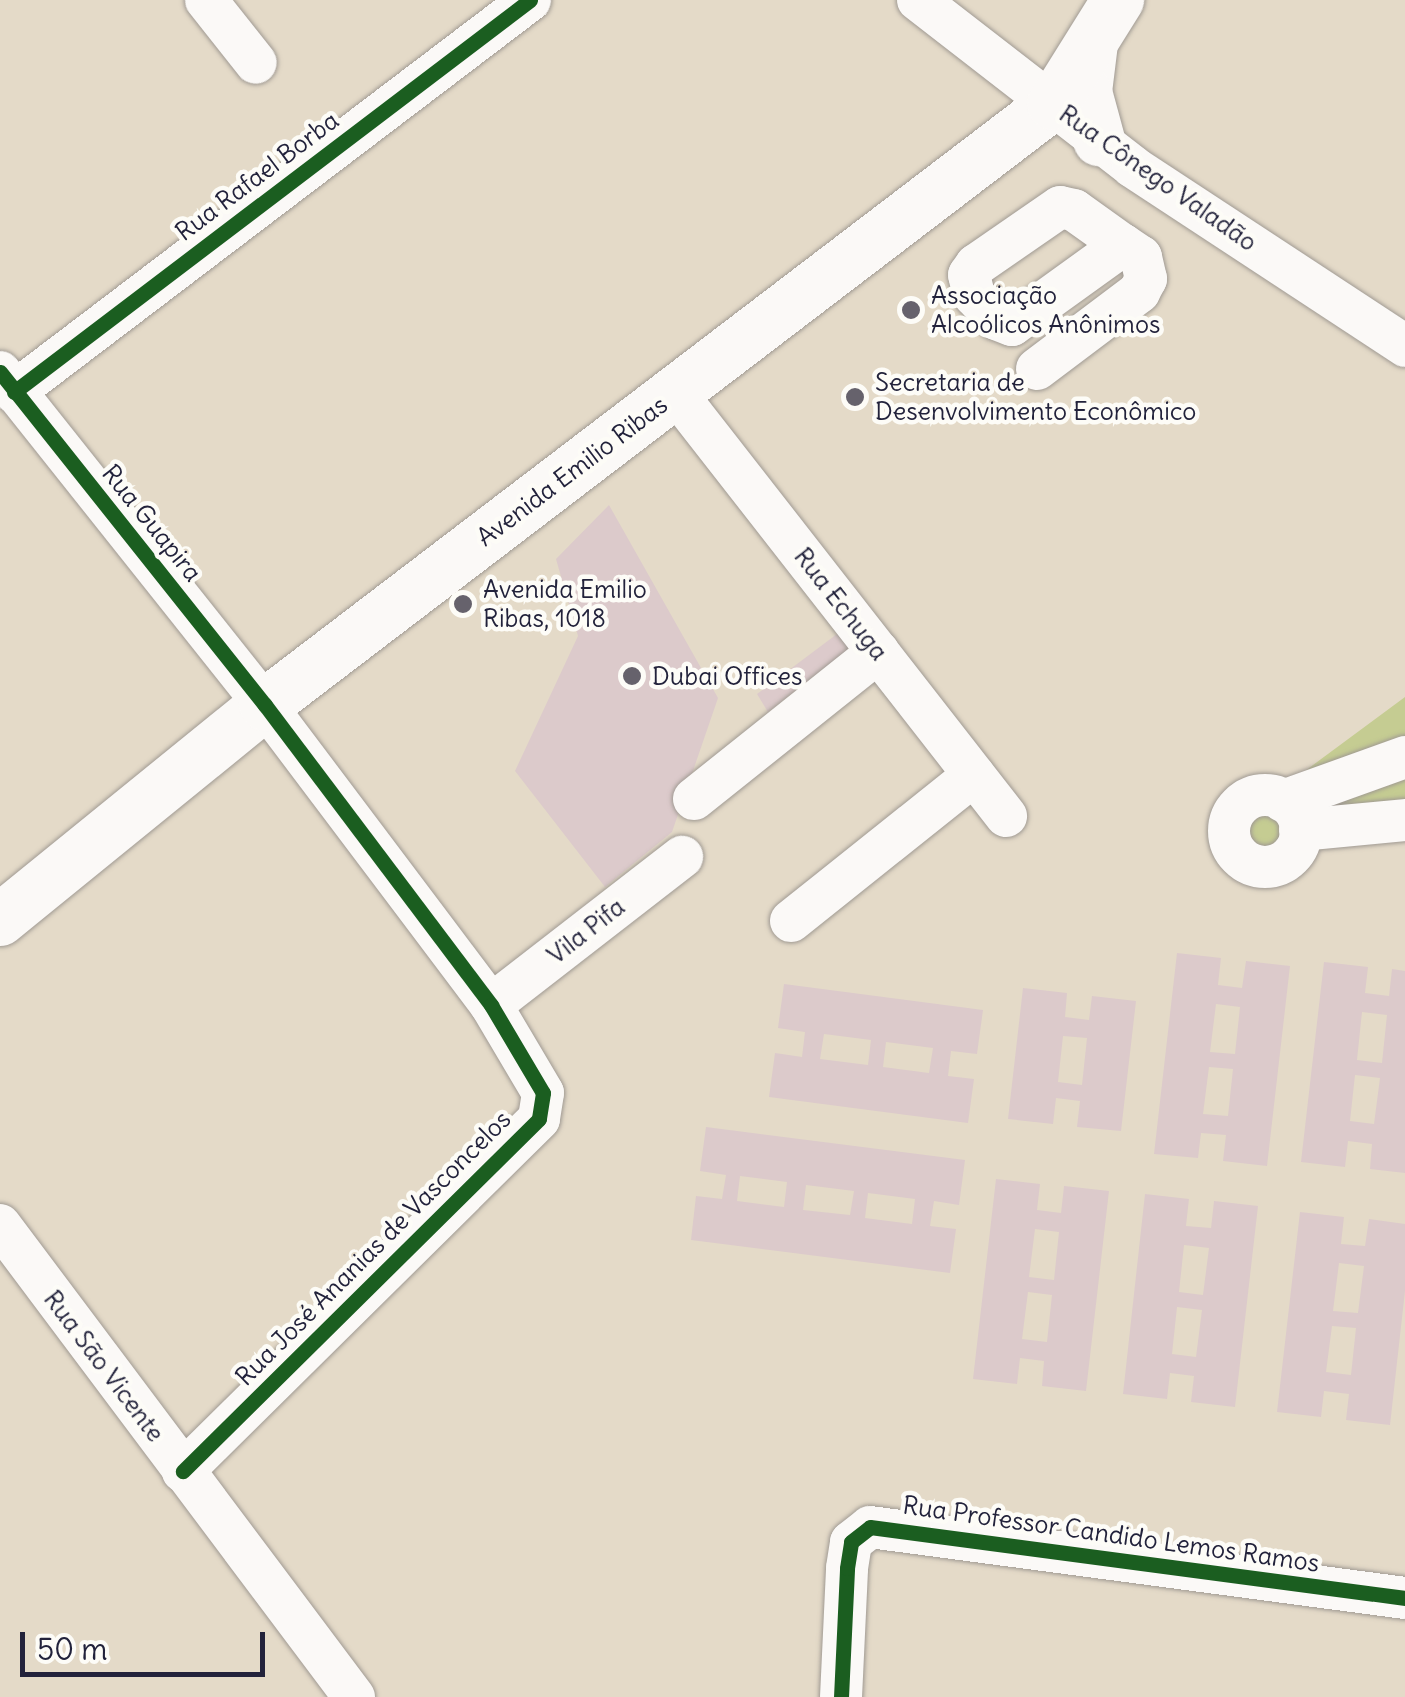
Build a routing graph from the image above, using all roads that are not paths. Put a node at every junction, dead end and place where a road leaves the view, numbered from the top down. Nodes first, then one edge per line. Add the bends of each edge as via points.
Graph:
1 (206, 0) edge
2 (530, 0) edge
3 (918, 0) edge
4 (1105, 21) edge
5 (256, 63) dead end
6 (1052, 104) junction
7 (1116, 153) junction
8 (1405, 346) edge
9 (1038, 369) dead end
10 (7, 382) edge
11 (676, 392) junction
12 (878, 652) junction
13 (265, 705) junction
14 (1405, 757) edge
15 (974, 775) junction
16 (694, 799) dead end
17 (1006, 816) dead end
18 (1405, 820) edge
19 (682, 857) dead end
20 (0, 920) edge
21 (791, 921) dead end
22 (491, 1005) junction
23 (0, 1226) edge
24 (183, 1471) junction
25 (1405, 1598) edge
26 (331, 1689) edge
27 (841, 1697) edge

1 - 5 street
2 - 10 street, Rua Rafael Borba
3 - 6 street, Rua Cônego Valadão
4 - 6 main road, Avenida Emilio Ribas
4 - 7 main road via 1086,92
6 - 7 street, Rua Cônego Valadão
6 - 11 main road, Avenida Emilio Ribas
7 - 8 street, Rua Cônego Valadão
7 - 9 street via 1109,235 1146,267 1138,292
10 - 13 street, Rua Guapira
11 - 12 street, Rua Echuga
11 - 13 main road, Avenida Emilio Ribas
12 - 15 street, Rua Echuga
12 - 16 street
13 - 20 main road, Avenida Emilio Ribas
13 - 22 street, Rua José Ananias de Vasconcelos
14 - 18 street via 1292,815
15 - 17 street, Rua Echuga
15 - 21 street
19 - 22 street, Vila Pifa
22 - 24 street, Rua José Ananias de Vasconcelos via 543,1093 539,1120
23 - 24 street, Rua São Vicente
24 - 26 street, Rua São Vicente
25 - 27 street, Rua Professor Candido Lemos Ramos via 870,1527 852,1542 847,1568

